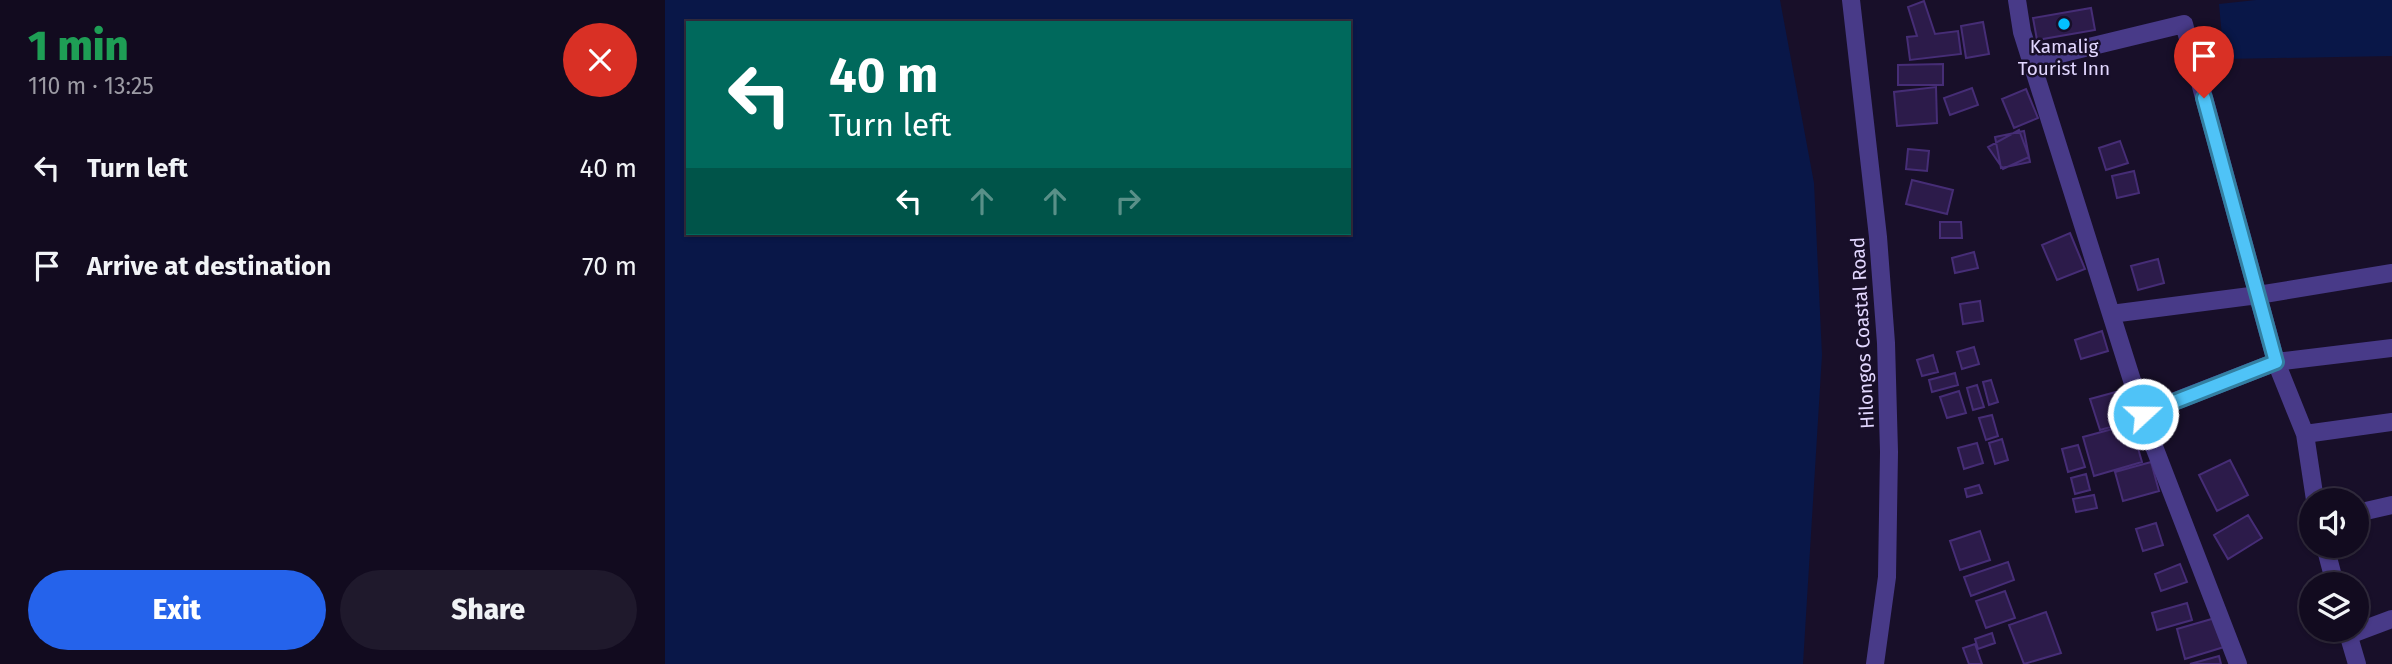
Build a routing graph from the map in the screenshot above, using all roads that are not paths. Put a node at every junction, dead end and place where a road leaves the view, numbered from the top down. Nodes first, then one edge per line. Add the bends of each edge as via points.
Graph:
1 (1851, 0) edge
2 (2017, 0) edge
3 (2031, 61) junction
4 (2392, 273) edge
5 (2258, 295) junction
6 (2111, 314) junction
7 (2392, 348) edge
8 (2276, 362) junction
9 (2143, 414) junction
10 (2392, 422) edge
11 (2305, 434) junction
12 (2313, 488) edge
13 (2392, 505) edge
14 (2369, 510) edge
15 (2392, 619) edge
16 (2369, 626) edge
17 (2351, 642) edge
18 (1875, 664) edge
19 (2238, 664) edge
20 (2357, 664) edge

1 - 18 street, Hilongos Coastal Road via 1886,342 1887,577
2 - 3 street
3 - 5 street via 2184,24
3 - 6 street
4 - 5 street
5 - 6 street
5 - 8 street
6 - 9 street
7 - 8 street
8 - 9 street
8 - 11 street
9 - 19 street
10 - 11 street
11 - 12 street
13 - 14 street
15 - 16 street
17 - 20 street

